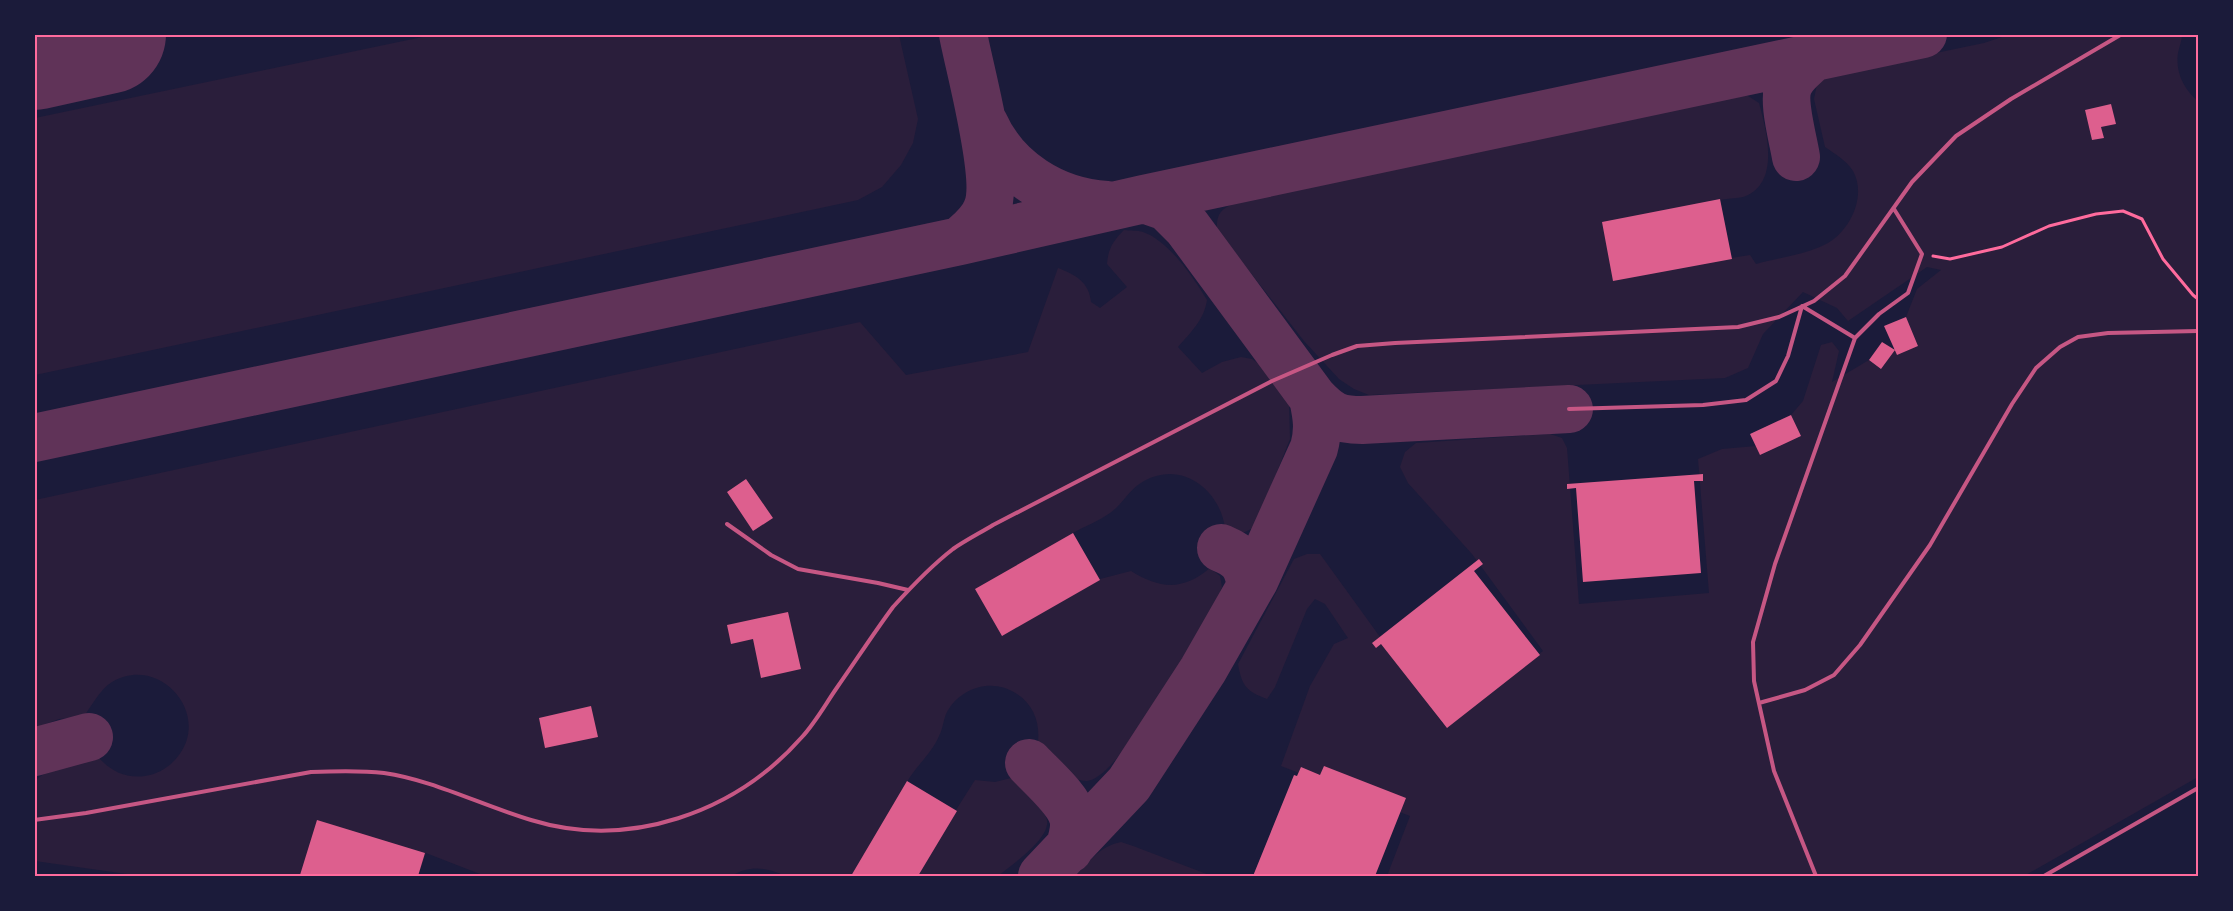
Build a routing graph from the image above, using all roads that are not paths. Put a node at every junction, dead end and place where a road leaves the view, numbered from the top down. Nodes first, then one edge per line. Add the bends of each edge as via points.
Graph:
1 (2122, 34) edge
2 (1894, 209) junction
3 (1802, 306) junction
4 (2199, 331) edge
5 (1855, 339) junction
6 (1569, 409) dead end
7 (727, 524) dead end
8 (908, 590) junction
9 (1759, 703) junction
10 (2199, 788) edge
11 (34, 820) edge
12 (1816, 876) edge
13 (2044, 876) edge

1 - 2 lane via 1956,136 1912,182
2 - 3 lane via 1845,276
2 - 5 lane via 1922,254 1908,293 1879,314
3 - 5 lane
3 - 6 lane via 1788,356 1776,381 1746,400
3 - 8 lane via 1738,327 1357,346 1272,381 993,525 955,548
4 - 9 lane via 2108,333 2078,337 2060,347 2036,368 1930,545 1860,645 1834,675 1805,690
5 - 9 lane via 1776,564 1753,642
7 - 8 lane via 771,555 798,568
8 - 11 lane via 802,737 775,765 716,804 657,825 578,830 533,821 417,781 348,770 311,772
9 - 12 lane via 1774,771
10 - 13 lane

